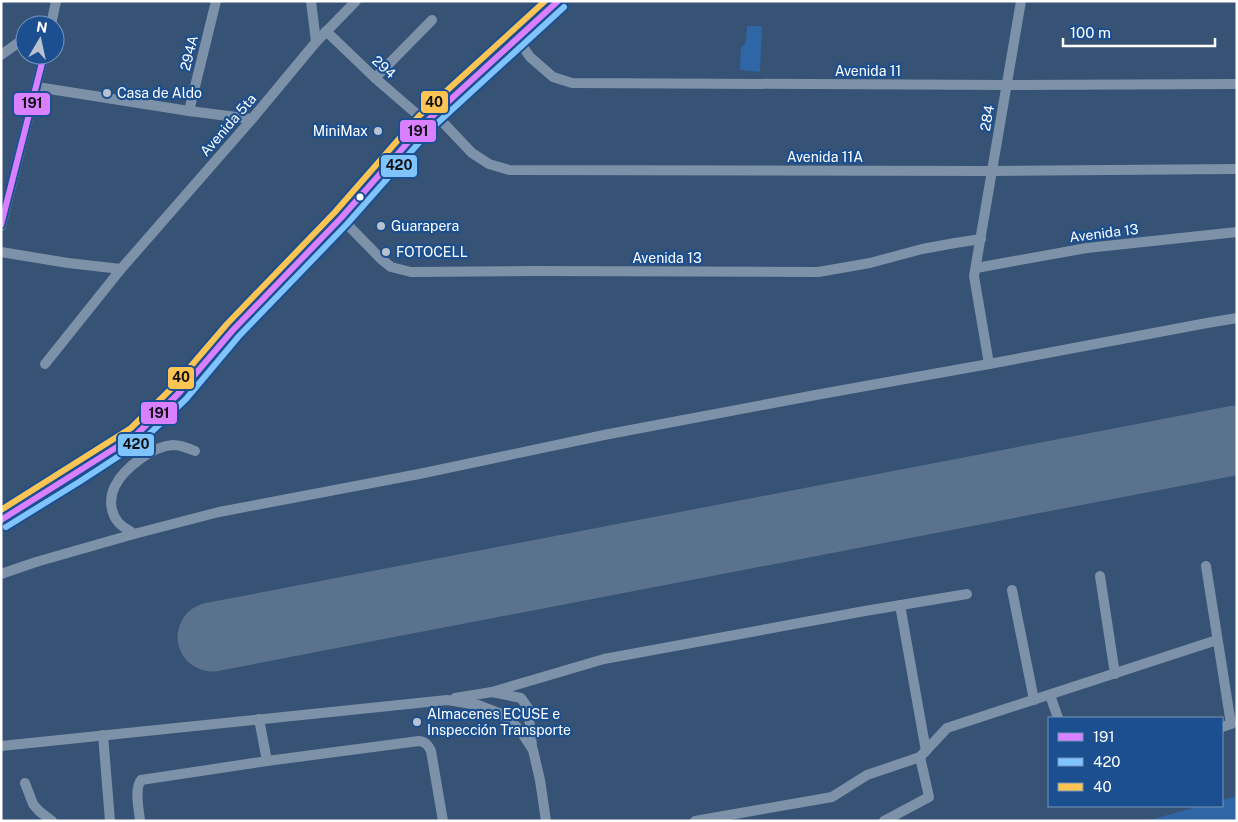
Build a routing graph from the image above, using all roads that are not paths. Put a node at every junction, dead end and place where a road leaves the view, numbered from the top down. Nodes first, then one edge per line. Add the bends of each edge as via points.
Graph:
1 (56, 1) edge
2 (216, 1) edge
3 (311, 1) edge
4 (356, 1) edge
5 (558, 1) edge
6 (1021, 1) edge
7 (52, 15) edge
8 (432, 20) dead end
9 (326, 31) junction
10 (517, 38) junction
11 (316, 42) junction
12 (15, 46) edge
13 (1, 56) edge
14 (42, 65) edge
15 (376, 78) junction
16 (1237, 84) edge
17 (1006, 85) junction
18 (37, 87) junction
19 (189, 112) junction
20 (430, 118) junction
21 (252, 119) junction
22 (1237, 169) edge
23 (992, 171) junction
24 (341, 218) junction
25 (1, 226) edge
26 (1237, 232) edge
27 (981, 239) junction
28 (1, 252) edge
29 (121, 269) junction
30 (975, 272) junction
31 (1237, 318) edge
32 (46, 364) dead end
33 (989, 364) junction
34 (195, 451) dead end
35 (1, 520) edge
36 (134, 534) junction
37 (1206, 566) dead end
38 (1, 574) edge
39 (1100, 576) dead end
40 (1012, 590) dead end
41 (967, 594) dead end
42 (900, 605) junction
43 (1217, 640) junction
44 (1116, 674) junction
45 (492, 692) junction
46 (1050, 694) junction
47 (447, 700) junction
48 (1034, 700) junction
49 (1058, 717) edge
50 (259, 719) junction
51 (1223, 727) edge
52 (103, 735) junction
53 (1, 746) edge
54 (533, 750) junction
55 (923, 754) junction
56 (268, 761) junction
57 (25, 783) dead end
58 (52, 821) edge
59 (110, 821) edge
60 (140, 821) edge
61 (443, 821) edge
62 (546, 821) edge
63 (695, 821) edge
64 (884, 821) edge

1 - 7 street
2 - 19 street, 294A
3 - 11 street
4 - 9 street, Avenida 5ta
5 - 10 highway
6 - 17 street, 284
8 - 15 street
9 - 11 street, Avenida 5ta
9 - 15 street, 294
10 - 17 street, Avenida 11 via 530,57 553,77 572,83
10 - 20 highway
11 - 21 street, Avenida 5ta
12 - 13 street
14 - 18 street
15 - 20 street, 294
16 - 17 street, Avenida 11
17 - 23 street, 284
18 - 19 street
18 - 25 street
19 - 21 street
20 - 23 street, Avenida 11A via 472,153 489,164 509,170
20 - 24 highway
21 - 29 street, Avenida 5ta
22 - 23 street, Avenida 11A
23 - 27 street, 284
24 - 27 street, Avenida 13 via 391,267 411,272 818,272
24 - 35 highway via 136,435
26 - 30 street, Avenida 13 via 1087,248
27 - 30 street
28 - 29 street
29 - 32 street, Avenida 5ta
30 - 33 street
31 - 33 street
33 - 36 street via 604,435 219,512
34 - 36 street via 171,445 160,448 138,461 116,484 111,505 119,524
36 - 38 street
37 - 43 street
39 - 44 street
40 - 48 street
41 - 42 street
42 - 45 street via 604,659
42 - 55 street
43 - 44 street
43 - 51 street via 1231,724
44 - 46 street
45 - 47 street
45 - 54 street via 521,698 525,703
46 - 48 street
46 - 49 street
47 - 50 street
47 - 54 street via 478,705 504,715 520,730
48 - 55 street via 947,728
50 - 52 street
50 - 56 street
52 - 53 street
52 - 59 street
54 - 62 street
55 - 63 street via 868,776 832,797
55 - 64 street via 929,797
56 - 60 street via 141,780 137,789
56 - 61 street via 424,742 431,751
57 - 58 street via 33,804

